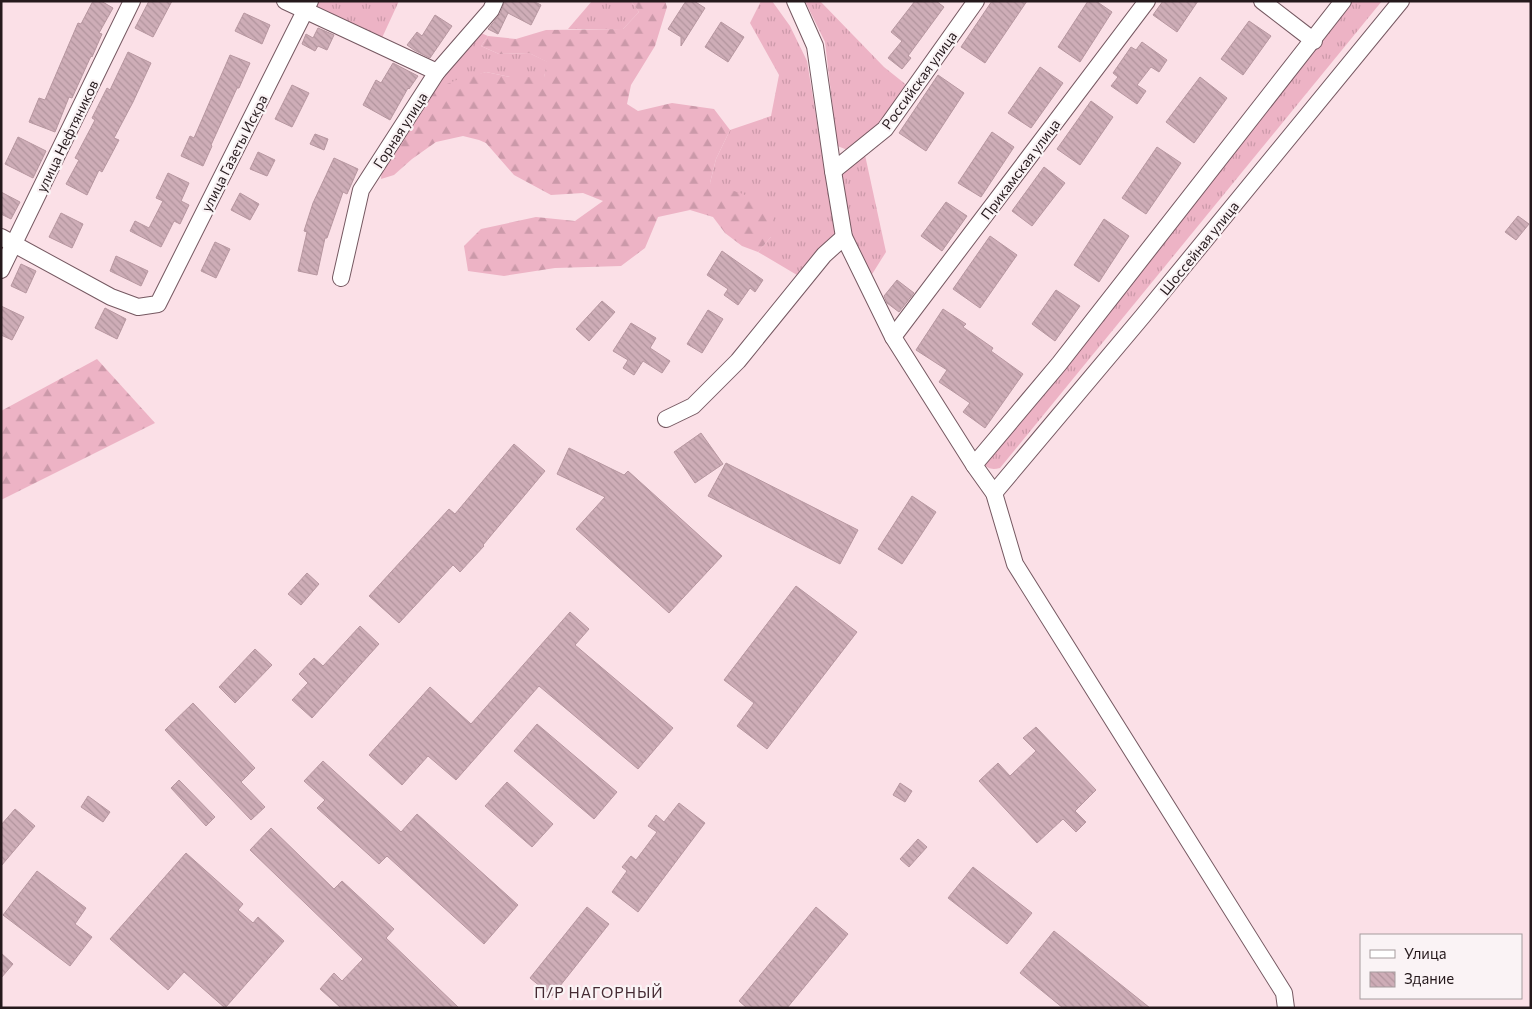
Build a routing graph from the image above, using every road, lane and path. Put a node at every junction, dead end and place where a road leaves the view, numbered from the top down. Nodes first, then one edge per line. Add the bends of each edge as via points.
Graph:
1 (132, 1) edge
2 (285, 1) edge
3 (495, 1) edge
4 (795, 1) edge
5 (976, 1) edge
6 (1147, 1) edge
7 (1262, 1) edge
8 (1344, 1) edge
9 (1401, 1) edge
10 (307, 6) edge
11 (1314, 41) junction
12 (437, 72) junction
13 (833, 171) junction
14 (844, 237) junction
15 (8, 240) edge
16 (1, 270) edge
17 (341, 278) dead end
18 (893, 337) junction
19 (666, 419) dead end
20 (974, 465) junction
21 (994, 493) junction
22 (1286, 1008) edge

1 - 15 street, улица Нефтяников
2 - 10 street
3 - 12 street, Горная улица via 492,10
4 - 13 street via 815,46
5 - 13 street, Российская улица via 886,129
6 - 18 street, Прикамская улица
7 - 11 street
8 - 11 street
9 - 21 street, Шоссейная улица
10 - 12 street
10 - 15 street, улица Газеты Искра via 158,304 138,307 111,297
11 - 20 street via 1059,364
12 - 17 street, Горная улица via 361,190
13 - 14 street
14 - 18 street
14 - 19 street via 824,255 738,361 694,406
15 - 16 street, улица Нефтяников
18 - 20 street
20 - 21 street
21 - 22 street via 1015,564 1284,993

